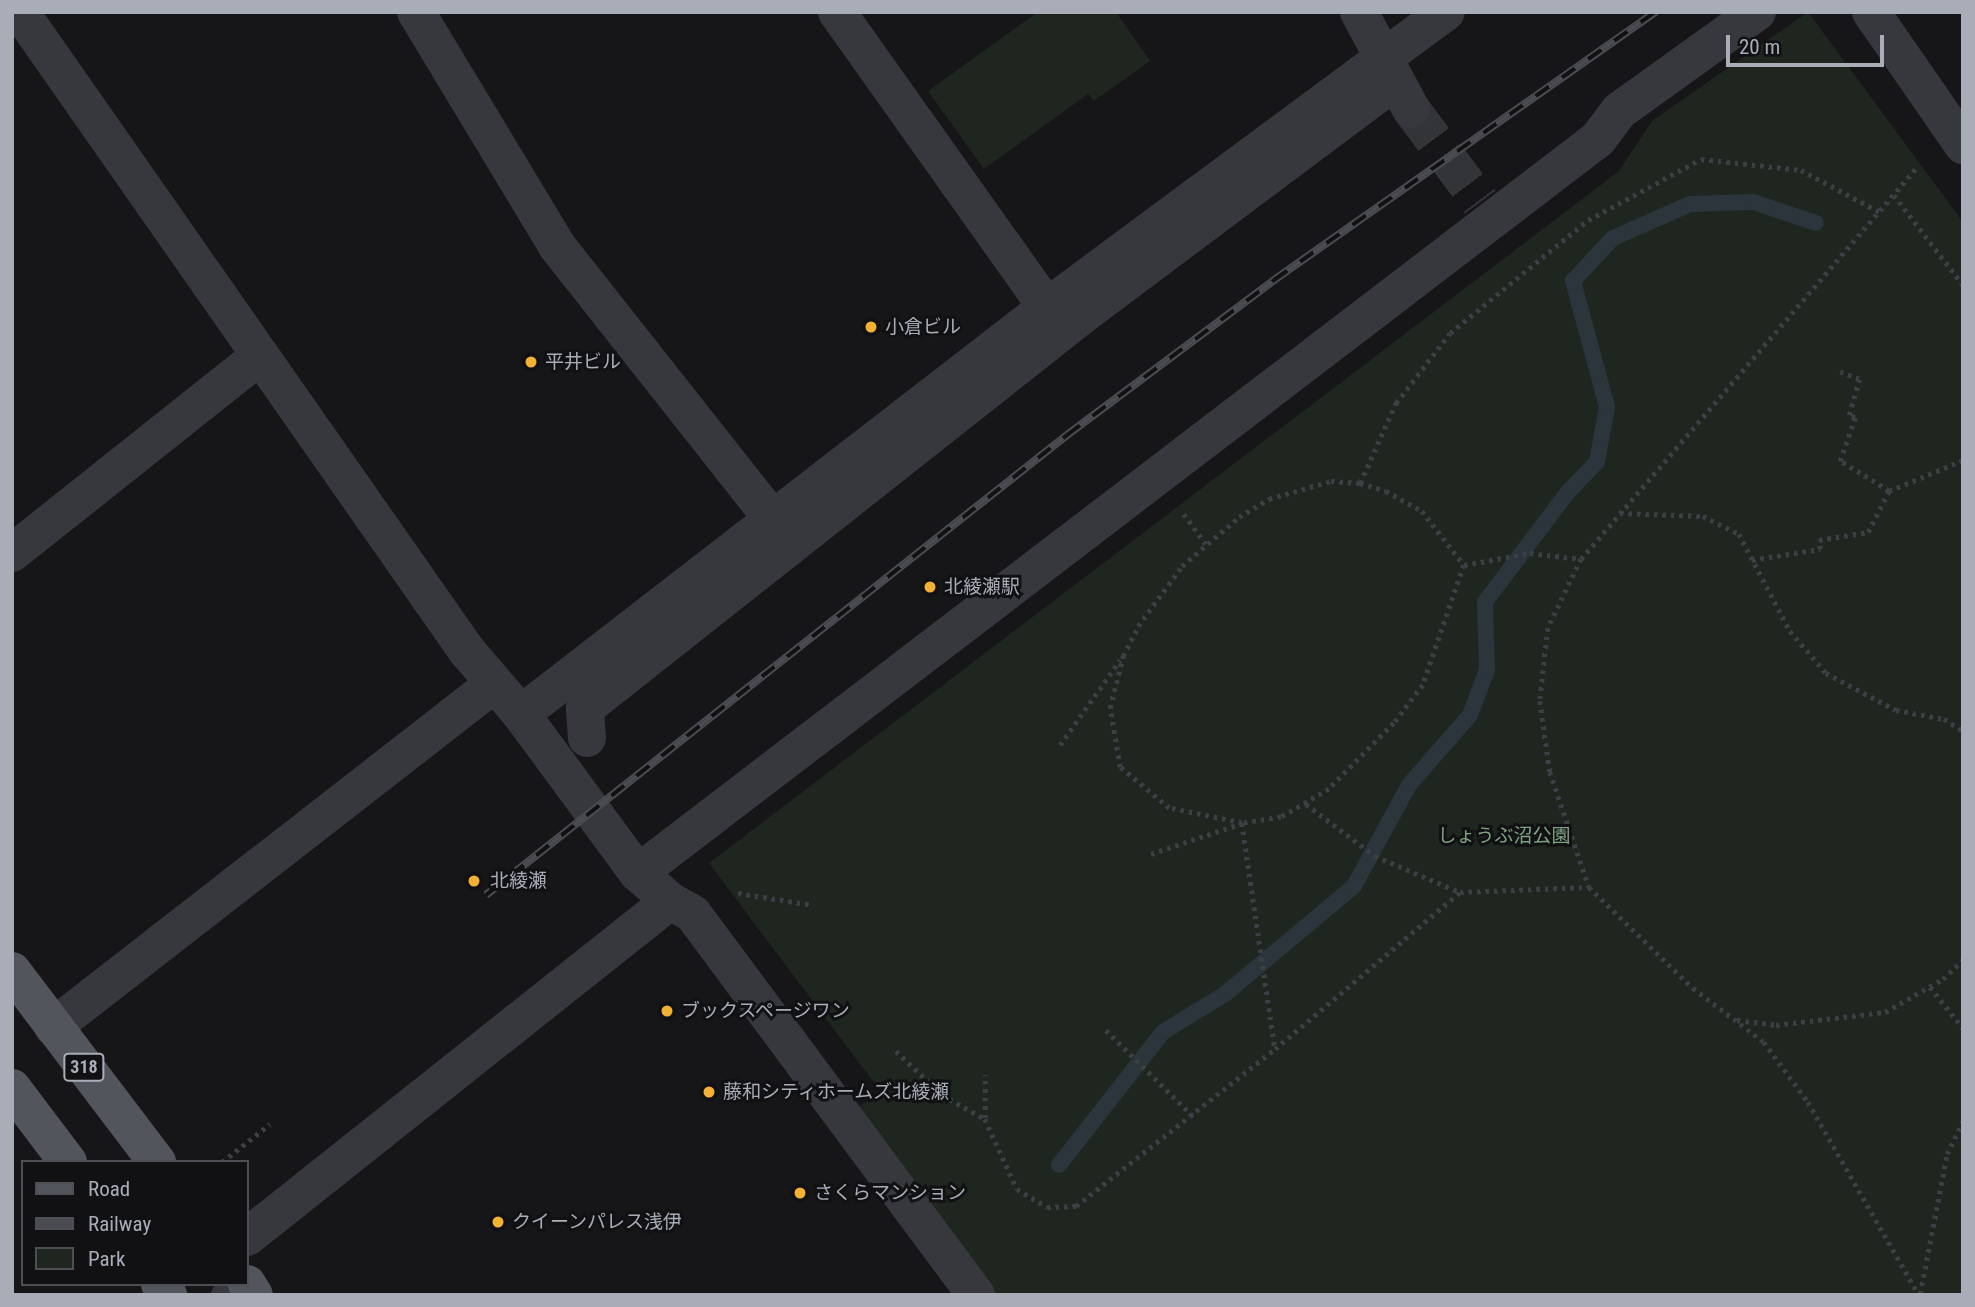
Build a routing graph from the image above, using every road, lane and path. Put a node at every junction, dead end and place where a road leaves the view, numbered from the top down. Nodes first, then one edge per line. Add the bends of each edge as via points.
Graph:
1 (20, 12) edge
2 (416, 12) edge
3 (837, 12) edge
4 (1359, 12) edge
5 (1446, 12) edge
6 (1757, 12) edge
7 (1871, 12) edge
8 (1396, 82) junction
9 (1957, 136) edge
10 (1894, 195) junction
11 (1880, 212) junction
12 (1963, 285) edge
13 (1046, 307) junction
14 (260, 356) junction
15 (1840, 372) dead end
16 (1963, 460) edge
17 (1360, 483) junction
18 (1889, 491) junction
19 (1619, 513) junction
20 (775, 522) junction
21 (12, 553) edge
22 (1581, 559) junction
23 (1752, 560) junction
24 (1464, 565) junction
25 (1123, 656) junction
26 (494, 684) junction
27 (521, 714) junction
28 (1963, 731) edge
29 (587, 738) dead end
30 (1060, 746) dead end
31 (1306, 804) junction
32 (1242, 823) junction
33 (1151, 854) dead end
34 (638, 873) junction
35 (1589, 887) junction
36 (1460, 892) junction
37 (813, 905) dead end
38 (681, 908) junction
39 (1963, 960) edge
40 (12, 971) edge
41 (1930, 987) junction
42 (1735, 1019) junction
43 (53, 1027) junction
44 (1963, 1028) edge
45 (1106, 1030) dead end
46 (1275, 1049) junction
47 (897, 1051) dead end
48 (985, 1074) dead end
49 (12, 1088) edge
50 (1193, 1116) junction
51 (985, 1119) junction
52 (1963, 1121) edge
53 (270, 1124) dead end
54 (66, 1160) edge
55 (155, 1160) edge
56 (225, 1160) edge
57 (248, 1236) edge
58 (976, 1295) edge
59 (1919, 1295) edge

1 - 14 street
2 - 20 street via 557,246
3 - 13 street
4 - 8 street
5 - 8 street
6 - 34 street via 1619,111 1598,139 1486,211
7 - 9 street
8 - 13 street
8 - 29 street via 1085,313 585,708
9 - 10 path
10 - 11 path
10 - 12 path
11 - 17 path via 1801,170 1701,159 1588,220 1450,332 1396,403
11 - 19 path
13 - 20 street
14 - 21 street
14 - 26 street
15 - 18 path via 1859,379 1849,415 1855,418 1840,461
16 - 18 path
17 - 24 path via 1422,510
17 - 25 path via 1331,481 1298,490 1269,499 1239,517 1157,595
18 - 23 path via 1868,532 1819,540 1820,549
19 - 22 path
19 - 23 path via 1703,516 1739,534
20 - 27 street
22 - 24 path via 1530,553
22 - 35 path via 1548,628 1540,701 1550,772
23 - 28 path via 1790,631 1826,673 1896,710 1944,719
24 - 31 path via 1454,606 1423,685 1360,759
25 - 30 path
25 - 32 path via 1110,708 1119,767 1169,808
26 - 27 street
26 - 43 street
27 - 34 street
31 - 32 path via 1281,817
31 - 36 path via 1375,856
32 - 33 path
32 - 46 path
34 - 38 street
35 - 36 path
35 - 42 path via 1634,935
36 - 46 path
37 - 38 path via 715,889
38 - 57 street
38 - 58 street
39 - 41 path
40 - 43 main road, 318
41 - 42 path via 1885,1012 1847,1019 1776,1026
41 - 44 path
42 - 59 path via 1764,1042 1808,1102
43 - 55 main road, 318
45 - 50 path
46 - 50 path
47 - 51 path via 942,1095
48 - 51 path
49 - 54 main road
50 - 51 path via 1105,1188 1066,1207 1047,1207 1017,1189
52 - 59 path via 1947,1154
53 - 56 path

